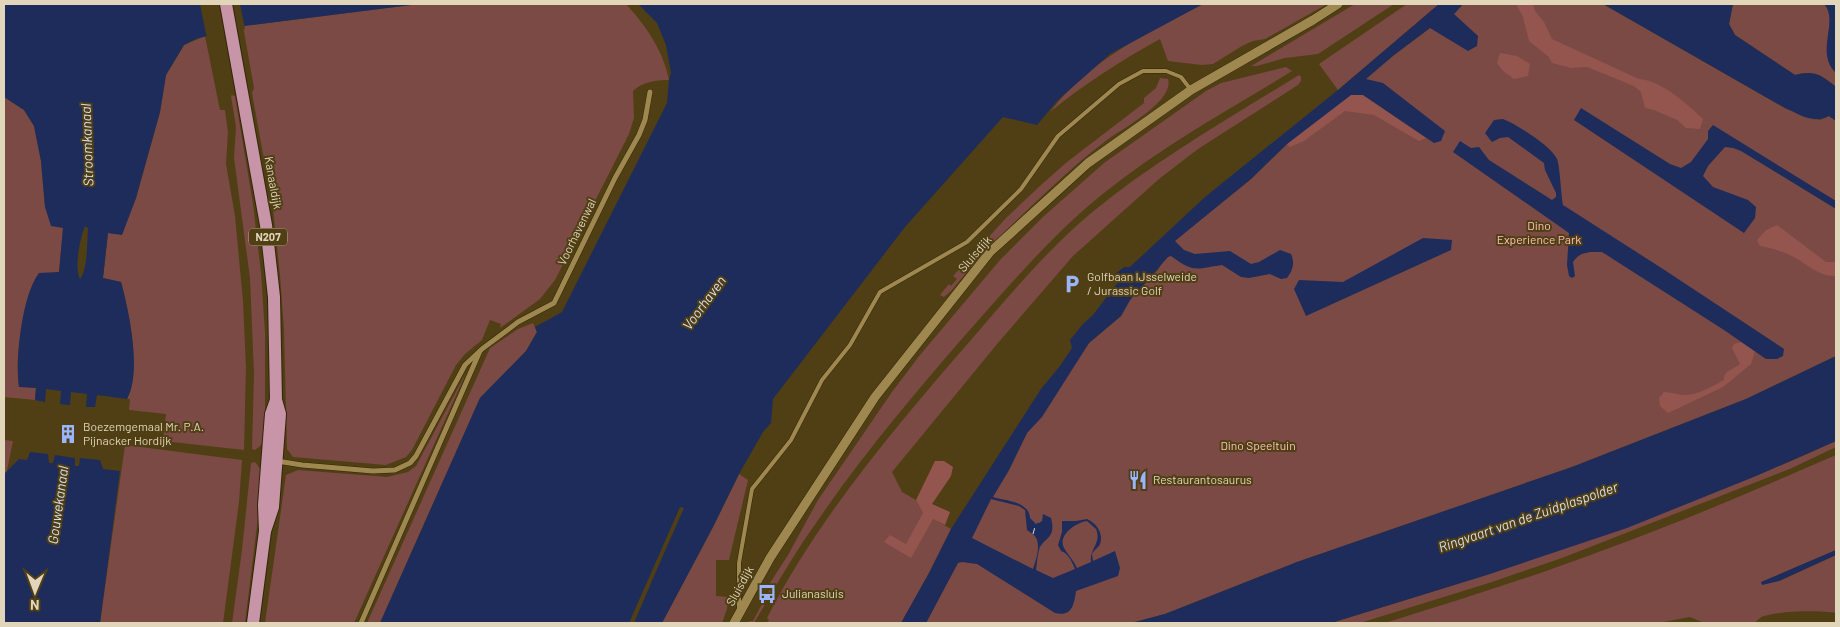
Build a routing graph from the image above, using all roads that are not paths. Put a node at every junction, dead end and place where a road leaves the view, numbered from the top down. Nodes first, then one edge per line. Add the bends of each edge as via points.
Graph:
1 (226, 4) edge
2 (1338, 4) edge
3 (1191, 90) junction
4 (650, 92) dead end
5 (482, 349) junction
6 (276, 400) junction
7 (277, 461) junction
8 (265, 531) junction
9 (737, 619) edge
10 (253, 623) edge
11 (361, 623) edge

1 - 6 main road, Kanaaldijk / N207 via 266,225 276,336
2 - 3 street, Sluisdijk
3 - 9 street, Sluisdijk via 1088,163 990,252 876,396 770,558
3 - 9 lane via 1181,77 1166,71 1144,71 1119,84 1058,136 1021,189 967,242 880,292 850,345 822,380 791,440 752,489 739,563
4 - 5 street, Voorhavenwal via 639,135 554,303 518,322
5 - 7 street, Voorhavenwal via 458,375 410,463 395,470 373,470
5 - 11 street, Voorhavenwal
6 - 7 main road, Kanaaldijk / N207 via 280,414
6 - 8 main road, Kanaaldijk / N207 via 271,414
7 - 8 main road, Kanaaldijk / N207 via 273,507
8 - 10 main road, Kanaaldijk / N207

